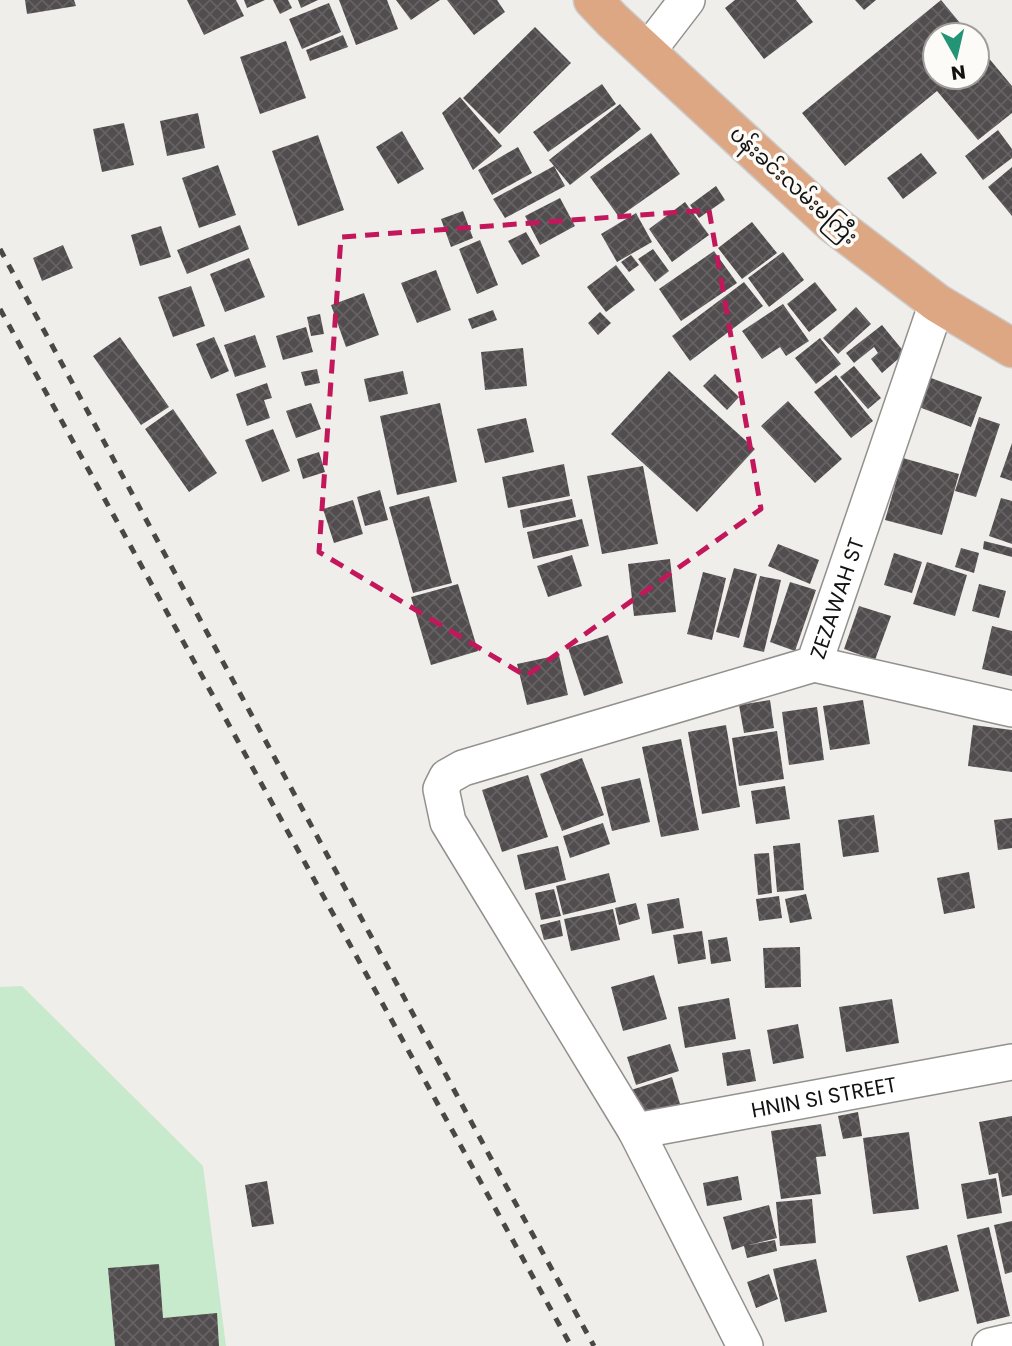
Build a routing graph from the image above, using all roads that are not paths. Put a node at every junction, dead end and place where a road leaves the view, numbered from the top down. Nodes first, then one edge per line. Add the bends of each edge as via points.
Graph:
1 (593, 0) edge
2 (687, 0) edge
3 (647, 52) junction
4 (937, 303) junction
5 (1012, 348) edge
6 (814, 664) junction
7 (1012, 709) edge
8 (1012, 1062) edge
9 (636, 1131) junction
10 (1012, 1341) edge
11 (745, 1346) edge
12 (990, 1346) edge

1 - 3 main road, ပန်းခင်းလမ်းမကြီး
2 - 3 street
3 - 4 main road, ပန်းခင်းလမ်းမကြီး via 832,223
4 - 5 main road, ပန်းခင်းလမ်းမကြီး
4 - 6 street, ZEZAWAH ST
6 - 7 street
6 - 9 street, ZEZAWAH ST via 463,768 447,777 442,789 448,822
8 - 9 street, HNIN SI STREET
9 - 11 street
10 - 12 street

